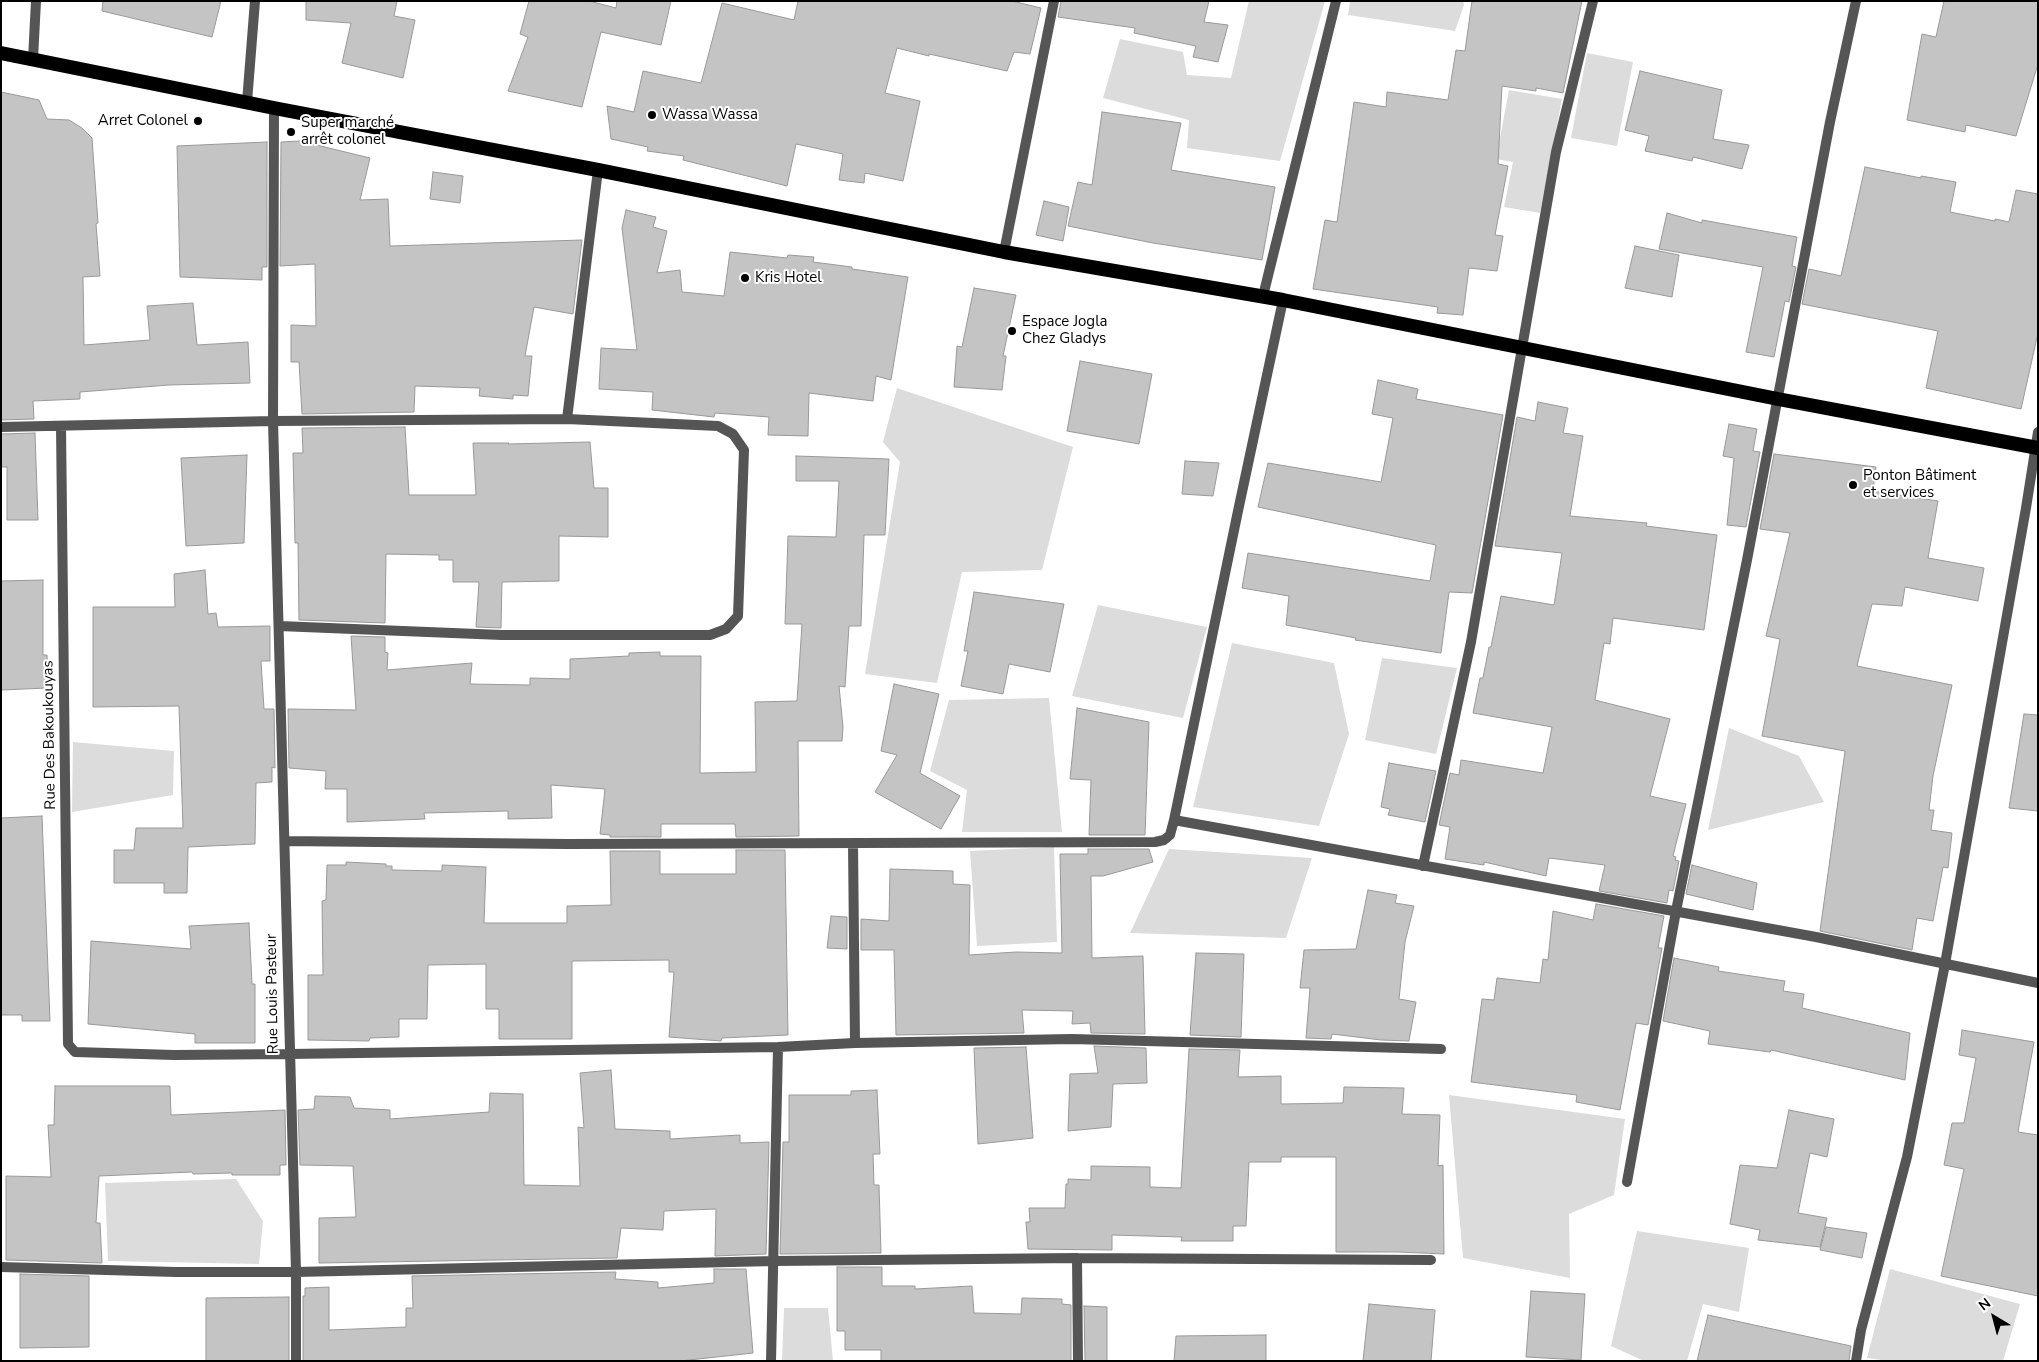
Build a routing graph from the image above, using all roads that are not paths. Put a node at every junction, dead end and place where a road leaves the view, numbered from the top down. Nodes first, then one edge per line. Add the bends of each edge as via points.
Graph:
1 (36, 1) edge
2 (255, 1) edge
3 (1054, 1) edge
4 (1336, 1) edge
5 (1593, 1) edge
6 (1856, 1) edge
7 (1, 53) edge
8 (32, 59) junction
9 (247, 102) junction
10 (274, 108) junction
11 (598, 170) junction
12 (1004, 252) junction
13 (1263, 296) junction
14 (1283, 300) junction
15 (1522, 348) junction
16 (1778, 399) junction
17 (567, 419) junction
18 (273, 421) junction
19 (1, 426) edge
20 (61, 426) junction
21 (2038, 432) edge
22 (2036, 448) edge
23 (279, 626) junction
24 (1174, 820) junction
25 (285, 840) junction
26 (852, 843) junction
27 (1423, 866) junction
28 (1676, 911) junction
29 (1944, 964) junction
30 (2038, 983) edge
31 (855, 1043) junction
32 (778, 1047) junction
33 (1441, 1049) dead end
34 (290, 1054) junction
35 (1627, 1182) dead end
36 (1078, 1258) junction
37 (1431, 1260) dead end
38 (775, 1261) junction
39 (1, 1267) edge
40 (296, 1272) junction
41 (296, 1361) edge
42 (771, 1361) edge
43 (1078, 1361) edge
44 (1856, 1361) edge

1 - 8 street
2 - 9 street
3 - 12 street
4 - 13 street
5 - 15 street via 1556,152
6 - 16 street
7 - 8 highway
8 - 9 highway
9 - 10 highway
10 - 11 highway
10 - 18 street, Rue Louis Pasteur
11 - 12 highway
11 - 17 street
12 - 13 highway
13 - 14 highway
14 - 15 highway
14 - 24 street
15 - 16 highway
15 - 27 street via 1471,642
16 - 22 highway
16 - 28 street
17 - 18 street
17 - 23 street via 718,426 733,434 744,450 738,616 726,629 710,635 502,635
18 - 20 street
18 - 23 street, Rue Louis Pasteur
19 - 20 street
20 - 34 street, Rue Des Bakoukouyas via 68,1044 75,1052
21 - 22 street
22 - 29 street
23 - 25 street, Rue Louis Pasteur
24 - 26 street via 1170,835 1155,842
24 - 27 street
25 - 26 street via 567,844
25 - 34 street, Rue Louis Pasteur
26 - 31 street
27 - 28 street
28 - 29 street
28 - 35 street
29 - 30 street
29 - 44 street via 1907,1157 1861,1330
31 - 32 street
31 - 33 street via 1072,1039
32 - 34 street
32 - 38 street
34 - 40 street, Rue Louis Pasteur
36 - 37 street
36 - 38 street
36 - 43 street
38 - 40 street
38 - 42 street
39 - 40 street
40 - 41 street, Rue Louis Pasteur

